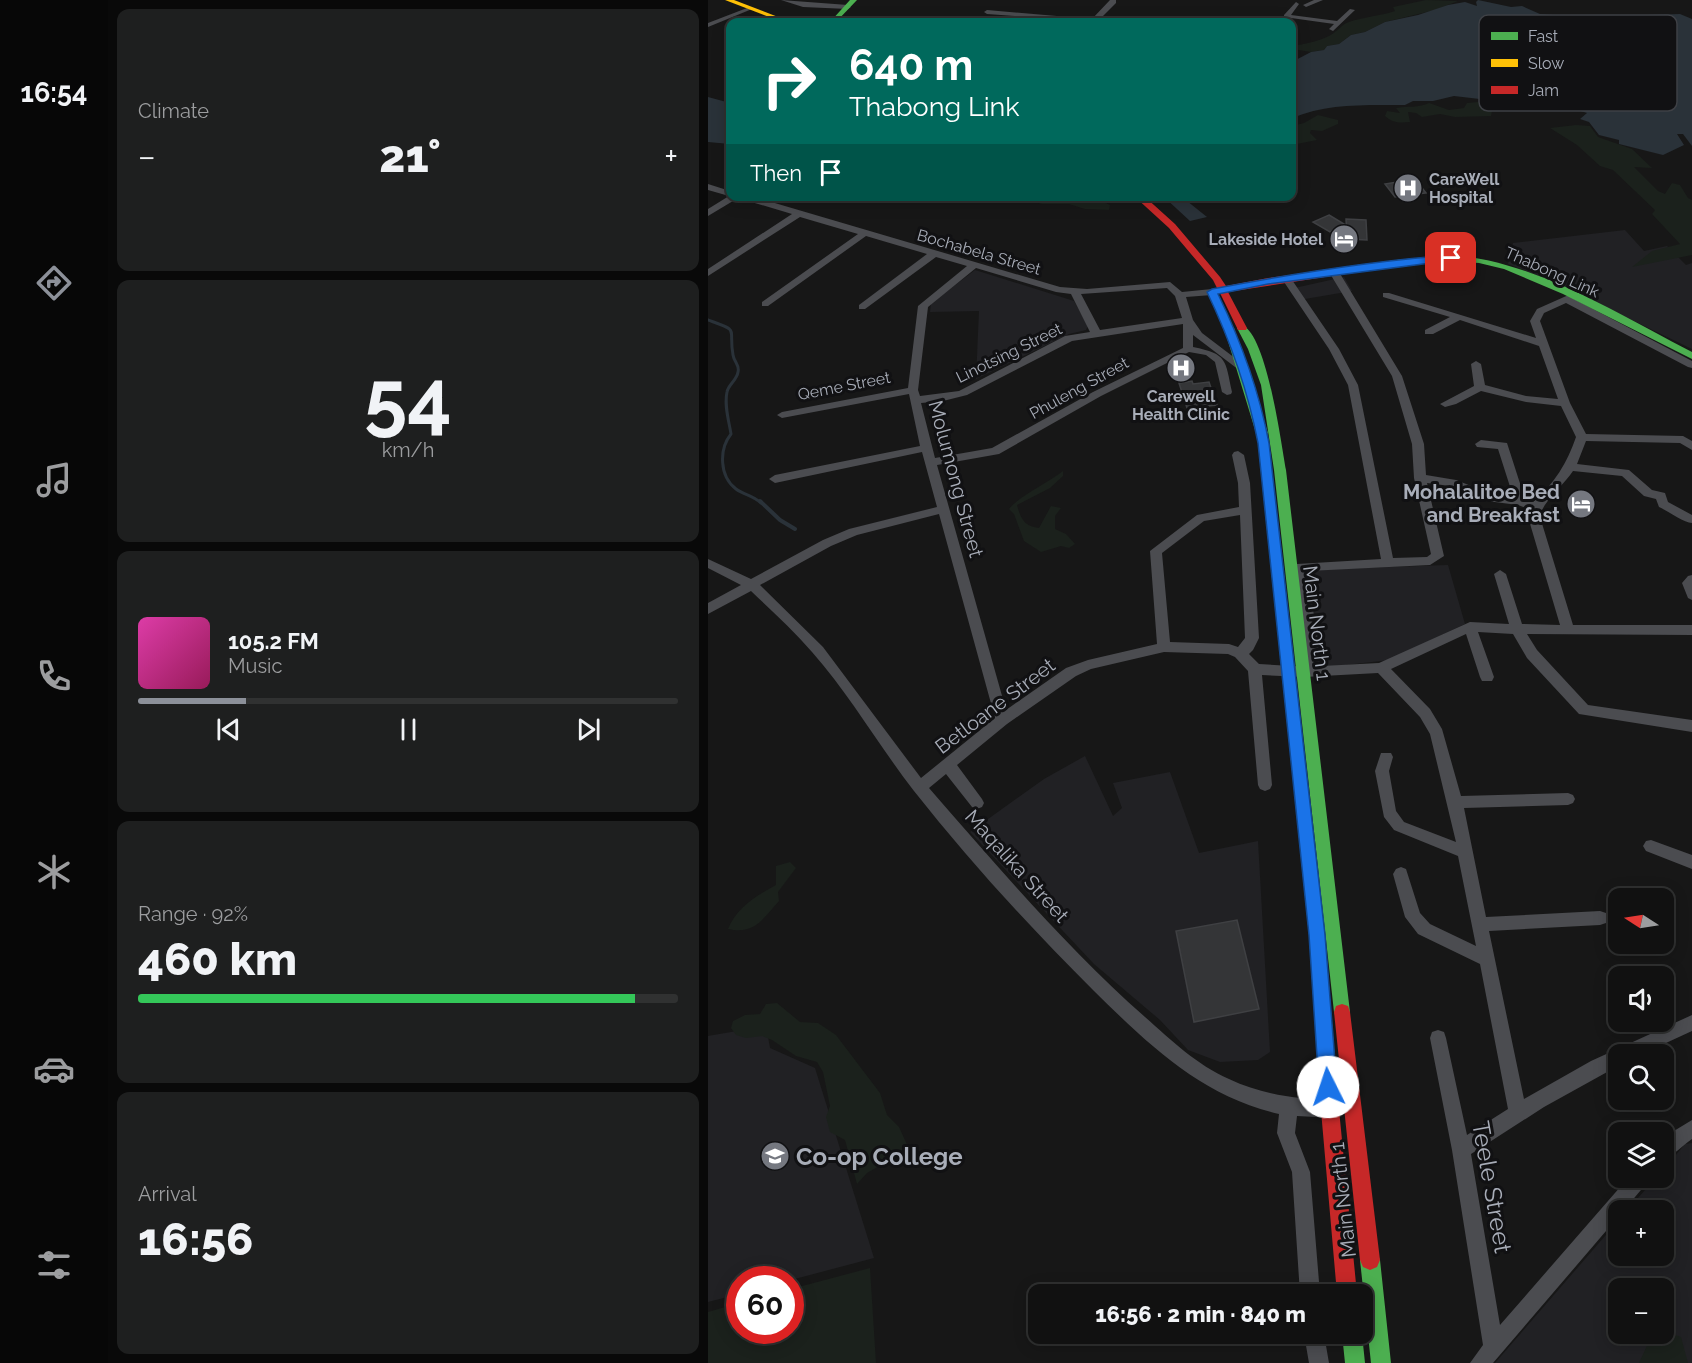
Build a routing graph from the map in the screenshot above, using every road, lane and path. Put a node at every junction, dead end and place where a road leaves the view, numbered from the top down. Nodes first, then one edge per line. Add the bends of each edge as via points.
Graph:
1 (728, 0) edge
2 (784, 0) edge
3 (1113, 0) edge
4 (1320, 0) edge
5 (851, 4) edge
6 (1296, 4) dead end
7 (1306, 5) dead end
8 (749, 9) junction
9 (1352, 10) dead end
10 (987, 12) dead end
11 (776, 18) edge
12 (837, 18) edge
13 (1051, 18) edge
14 (1098, 18) edge
15 (1340, 23) junction
16 (708, 25) edge
17 (1329, 31) dead end
18 (708, 186) edge
19 (726, 193) edge
20 (729, 201) edge
21 (754, 201) edge
22 (1142, 201) edge
23 (708, 213) edge
24 (797, 215) junction
25 (863, 234) junction
26 (932, 255) junction
27 (972, 267) junction
28 (1334, 272) junction
29 (708, 273) edge
30 (1287, 279) junction
31 (1217, 291) junction
32 (1075, 293) junction
33 (1386, 295) dead end
34 (1180, 296) junction
35 (1569, 297) junction
36 (765, 304) dead end
37 (862, 307) dead end
38 (1458, 317) junction
39 (1188, 320) junction
40 (1429, 332) dead end
41 (1096, 333) junction
42 (1543, 344) junction
43 (1188, 349) junction
44 (1692, 356) edge
45 (1476, 364) dead end
46 (1692, 365) edge
47 (1243, 368) junction
48 (1480, 387) junction
49 (1227, 392) dead end
50 (914, 395) junction
51 (1445, 404) dead end
52 (1565, 404) junction
53 (782, 415) dead end
54 (1582, 437) junction
55 (1481, 444) dead end
56 (1692, 446) edge
57 (926, 448) junction
58 (1238, 455) dead end
59 (930, 463) junction
60 (1571, 467) junction
61 (1420, 478) junction
62 (775, 479) dead end
63 (1520, 501) junction
64 (1535, 507) junction
65 (944, 509) junction
66 (1245, 510) junction
67 (1690, 520) dead end
68 (708, 563) edge
69 (1388, 564) junction
70 (1500, 574) dead end
71 (1692, 579) edge
72 (752, 585) junction
73 (1692, 595) edge
74 (708, 609) edge
75 (1470, 627) junction
76 (1517, 629) junction
77 (1692, 630) edge
78 (1568, 631) junction
79 (1164, 647) junction
80 (1240, 653) junction
81 (1381, 668) junction
82 (1255, 669) junction
83 (1287, 671) junction
84 (1310, 671) junction
85 (1487, 677) dead end
86 (1002, 720) junction
87 (1692, 726) edge
88 (1386, 757) dead end
89 (948, 765) junction
90 (1265, 785) dead end
91 (920, 787) junction
92 (1568, 799) dead end
93 (1455, 802) junction
94 (977, 803) dead end
95 (1650, 846) dead end
96 (1465, 852) junction
97 (1692, 862) edge
98 (1401, 874) dead end
99 (1600, 918) dead end
100 (1480, 924) junction
101 (1488, 960) junction
102 (1692, 1023) edge
103 (1438, 1038) dead end
104 (1646, 1044) edge
105 (1608, 1061) edge
106 (1289, 1107) junction
107 (1352, 1107) junction
108 (1329, 1109) junction
109 (1518, 1112) junction
110 (1692, 1129) edge
111 (1674, 1140) edge
112 (1461, 1150) junction
113 (1631, 1188) edge
114 (1309, 1284) edge
115 (1346, 1284) edge
116 (1316, 1344) edge
117 (1353, 1344) edge
118 (1493, 1346) junction
119 (1319, 1363) edge
120 (1355, 1363) edge
121 (1381, 1363) edge
122 (1480, 1363) edge

1 - 8 main road
2 - 5 street via 803,5
3 - 14 street
4 - 7 street
5 - 12 main road
6 - 15 street via 1286,16
8 - 11 main road
8 - 16 street
9 - 15 street
10 - 13 street
15 - 17 street
18 - 19 street
20 - 23 street
21 - 24 street, Bochabela Street
22 - 31 main road, Main North 1 via 1199,255
24 - 25 street, Bochabela Street
24 - 29 street
25 - 26 street, Bochabela Street
25 - 36 street
26 - 27 street, Bochabela Street
26 - 37 street
27 - 32 street, Bochabela Street
27 - 50 street, Molumong Street via 923,306
28 - 30 main road, Thabong Link
28 - 35 main road, Thabong Link via 1414,261 1465,259 1506,267
28 - 61 street via 1396,371 1418,444
30 - 31 main road, Thabong Link
30 - 69 street via 1353,385
31 - 34 street
31 - 47 main road, Main North 1
31 - 84 main road, Main North 1 via 1253,349 1266,385
32 - 34 street, Bochabela Street via 1150,284 1170,285
32 - 41 street
33 - 38 street
34 - 39 street
35 - 42 street via 1540,311 1535,321
35 - 44 main road, Thabong Link
35 - 46 street
38 - 40 street
38 - 42 street
39 - 41 street, Linotsing Street
39 - 43 street
39 - 47 street via 1198,335
41 - 50 street, Linotsing Street via 1069,338 955,396
42 - 52 street
43 - 49 street via 1209,353 1220,361
43 - 59 street, Phuleng Street via 995,451
45 - 48 street
47 - 83 main road, Main North 1 via 1264,443
48 - 51 street
48 - 52 street
50 - 53 street, Qeme Street via 890,393
50 - 57 street, Molumong Street
52 - 54 street
54 - 56 street via 1683,440
54 - 60 street
55 - 63 street via 1503,446
57 - 59 street, Molumong Street
57 - 62 street
58 - 66 street
59 - 65 street, Molumong Street
60 - 64 street via 1555,490
60 - 67 street via 1625,473
61 - 63 street via 1452,483 1486,497
61 - 69 street via 1438,556 1430,561
63 - 64 street
64 - 78 street via 1534,517
65 - 72 street via 853,532
65 - 86 street, Molumong Street
66 - 79 street via 1201,518 1156,550
66 - 80 street via 1252,638
68 - 72 street, Maqalika Street
69 - 84 street via 1301,567 1312,654
70 - 76 street
71 - 73 street via 1688,583
72 - 74 street
72 - 91 street, Maqalika Street via 818,650
75 - 76 street
75 - 81 street
75 - 85 street
76 - 78 street
76 - 87 street via 1532,654 1584,710
77 - 78 street
79 - 80 street, Betloane Street via 1229,649
79 - 86 street, Betloane Street via 1071,672
80 - 82 street
81 - 84 street
81 - 93 street via 1425,713 1437,733
82 - 83 street
82 - 90 street
83 - 84 street
83 - 108 main road, Main North 1 via 1317,935
84 - 107 main road, Main North 1
86 - 89 street, Betloane Street
88 - 96 street via 1382,771 1389,813 1399,826
89 - 91 street, Betloane Street
89 - 94 street
91 - 106 street, Maqalika Street via 1038,924 1171,1051 1221,1085
92 - 93 street
93 - 96 street
95 - 97 street
96 - 100 street
98 - 101 street via 1413,917 1424,929
99 - 100 street
100 - 101 street
101 - 109 street
102 - 104 street
103 - 112 street, Teele Street
105 - 109 street
106 - 108 street, Maqalika Street
106 - 114 street via 1286,1133 1301,1172
107 - 108 street, Maqalika Street
107 - 121 main road, Main North 1
108 - 115 main road, Main North 1
109 - 112 street
110 - 111 street
112 - 118 street, Teele Street
113 - 118 street
116 - 119 street
117 - 120 main road
118 - 122 street

